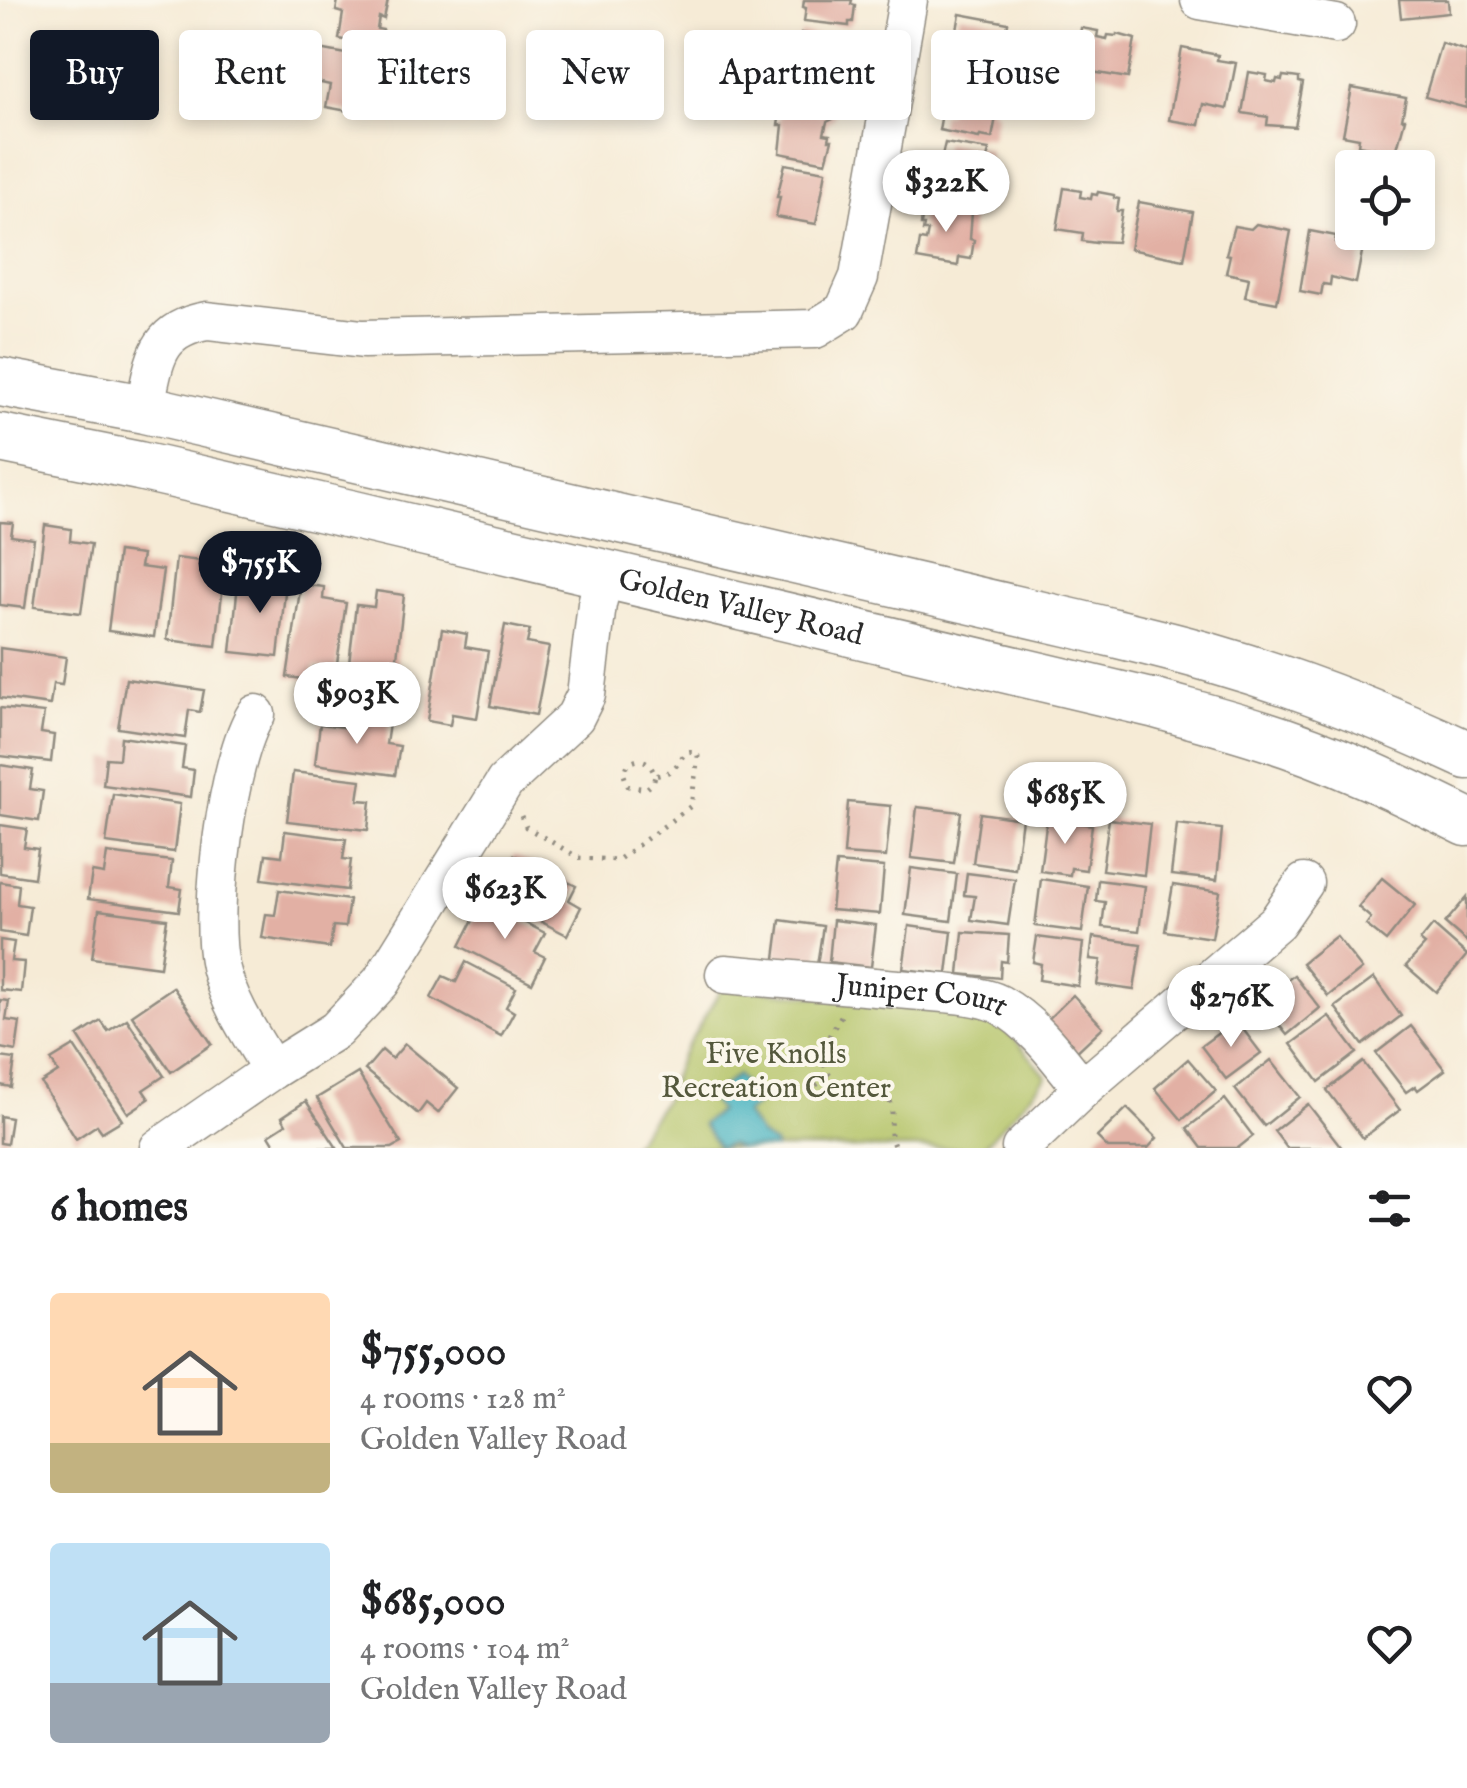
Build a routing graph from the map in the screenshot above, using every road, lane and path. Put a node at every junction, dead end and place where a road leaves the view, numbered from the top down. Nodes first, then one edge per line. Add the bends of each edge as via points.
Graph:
1 (908, 0) edge
2 (1200, 0) edge
3 (1336, 24) dead end
4 (0, 382) edge
5 (144, 409) junction
6 (0, 438) edge
7 (604, 575) junction
8 (256, 714) dead end
9 (1467, 755) edge
10 (655, 776) junction
11 (505, 782) junction
12 (1467, 822) edge
13 (1304, 883) dead end
14 (726, 974) dead end
15 (844, 984) junction
16 (272, 1070) junction
17 (829, 1076) junction
18 (816, 1085) dead end
19 (1083, 1090) junction
20 (158, 1148) edge
21 (895, 1148) edge
22 (1020, 1148) edge

1 - 5 street via 859,277 844,311 815,329 362,339 208,320 187,324 160,349
2 - 3 street
4 - 5 main road, Golden Valley Road
5 - 9 main road, Golden Valley Road via 1213,658 1342,701
6 - 7 main road, Golden Valley Road
7 - 11 street via 586,694 575,717
7 - 12 main road, Golden Valley Road via 1263,734
8 - 16 street via 232,781 215,916 220,964 234,1006
10 - 10 path via 646,760 637,759 624,776 628,786 646,789
10 - 11 path via 674,768 684,752 696,752 691,806 618,860 579,858 526,827
11 - 16 street via 381,982 336,1030
13 - 19 street via 1277,922
14 - 15 street, Juniper Court
15 - 17 path via 841,1018 822,1047
15 - 19 street, Juniper Court via 998,1004 1045,1043
16 - 20 street
17 - 18 path
17 - 21 path via 841,1087 882,1092 890,1102
19 - 22 street

